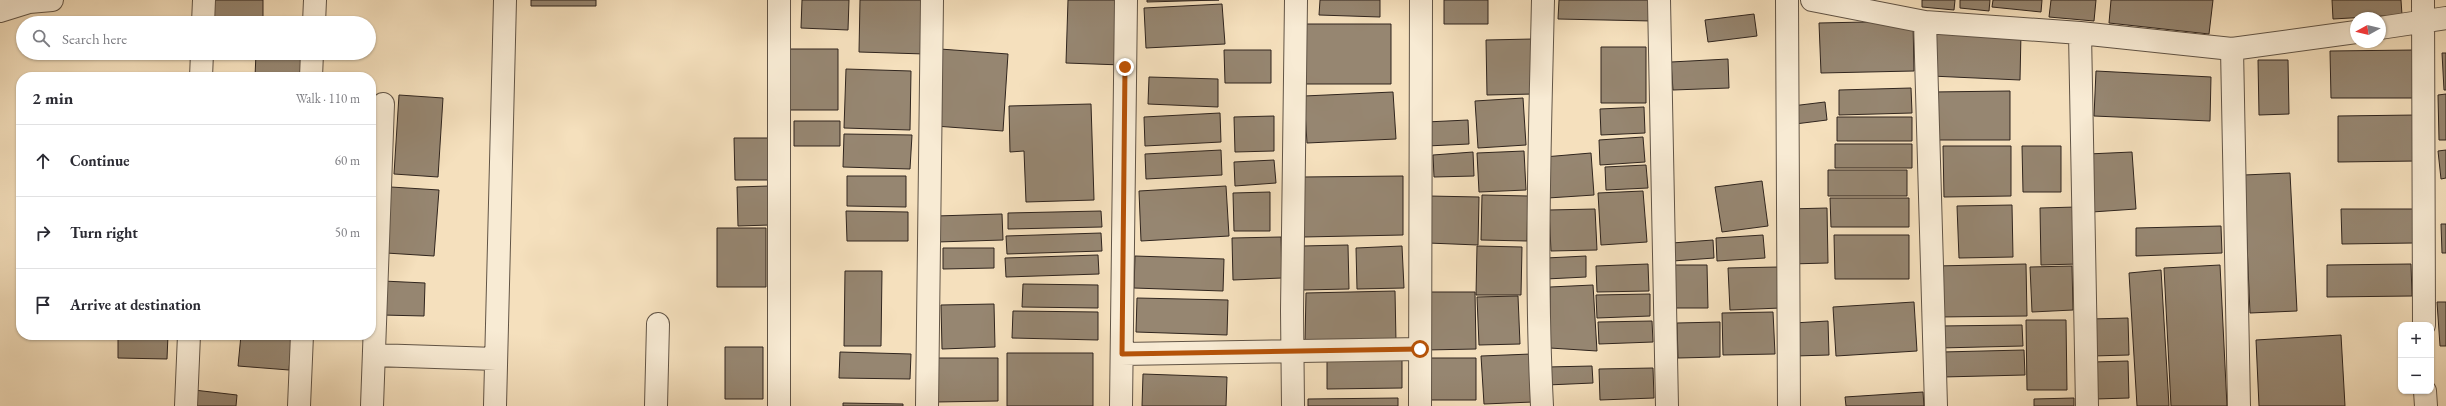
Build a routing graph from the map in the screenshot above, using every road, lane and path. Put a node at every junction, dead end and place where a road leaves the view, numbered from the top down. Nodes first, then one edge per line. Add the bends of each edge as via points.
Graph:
1 (52, 0) edge
2 (204, 0) edge
3 (315, 0) edge
4 (505, 0) edge
5 (779, 0) edge
6 (932, 0) edge
7 (1126, 0) edge
8 (1296, 0) edge
9 (1421, 0) edge
10 (1543, 0) edge
11 (1659, 0) edge
12 (1787, 0) edge
13 (1812, 0) edge
14 (2423, 0) edge
15 (0, 11) edge
16 (203, 16) edge
17 (314, 16) edge
18 (2446, 18) edge
19 (2424, 21) junction
20 (1924, 22) junction
21 (2386, 27) edge
22 (2080, 33) junction
23 (2350, 33) edge
24 (2232, 49) junction
25 (202, 60) edge
26 (312, 60) edge
27 (201, 72) edge
28 (311, 72) edge
29 (382, 104) dead end
30 (376, 292) edge
31 (2424, 322) edge
32 (658, 324) dead end
33 (189, 340) edge
34 (302, 340) edge
35 (374, 340) edge
36 (1420, 349) junction
37 (1292, 351) junction
38 (1122, 354) junction
39 (374, 355) junction
40 (496, 358) junction
41 (2425, 394) edge
42 (186, 406) edge
43 (299, 406) edge
44 (372, 406) edge
45 (495, 406) edge
46 (656, 406) edge
47 (779, 406) edge
48 (927, 406) edge
49 (1121, 406) edge
50 (1293, 406) edge
51 (1420, 406) edge
52 (1542, 406) edge
53 (1667, 406) edge
54 (1789, 406) edge
55 (1936, 406) edge
56 (2087, 406) edge
57 (2239, 406) edge
58 (2426, 406) edge

1 - 15 street via 29,2
2 - 16 street
3 - 17 street
4 - 40 street
5 - 47 street
6 - 48 street
7 - 38 street
8 - 37 street
9 - 36 street
10 - 52 street via 1540,154
11 - 53 street
12 - 54 street
13 - 20 street
14 - 19 street
18 - 19 street
19 - 21 street
19 - 31 street
20 - 22 street
20 - 55 street
22 - 24 street
22 - 56 street
23 - 24 street
24 - 57 street
25 - 27 street
26 - 28 street
29 - 30 street
32 - 46 street
33 - 42 street
34 - 43 street
35 - 39 street
36 - 37 street
36 - 51 street
37 - 38 street
37 - 50 street
38 - 49 street
39 - 40 street
39 - 44 street
40 - 45 street
41 - 58 street

